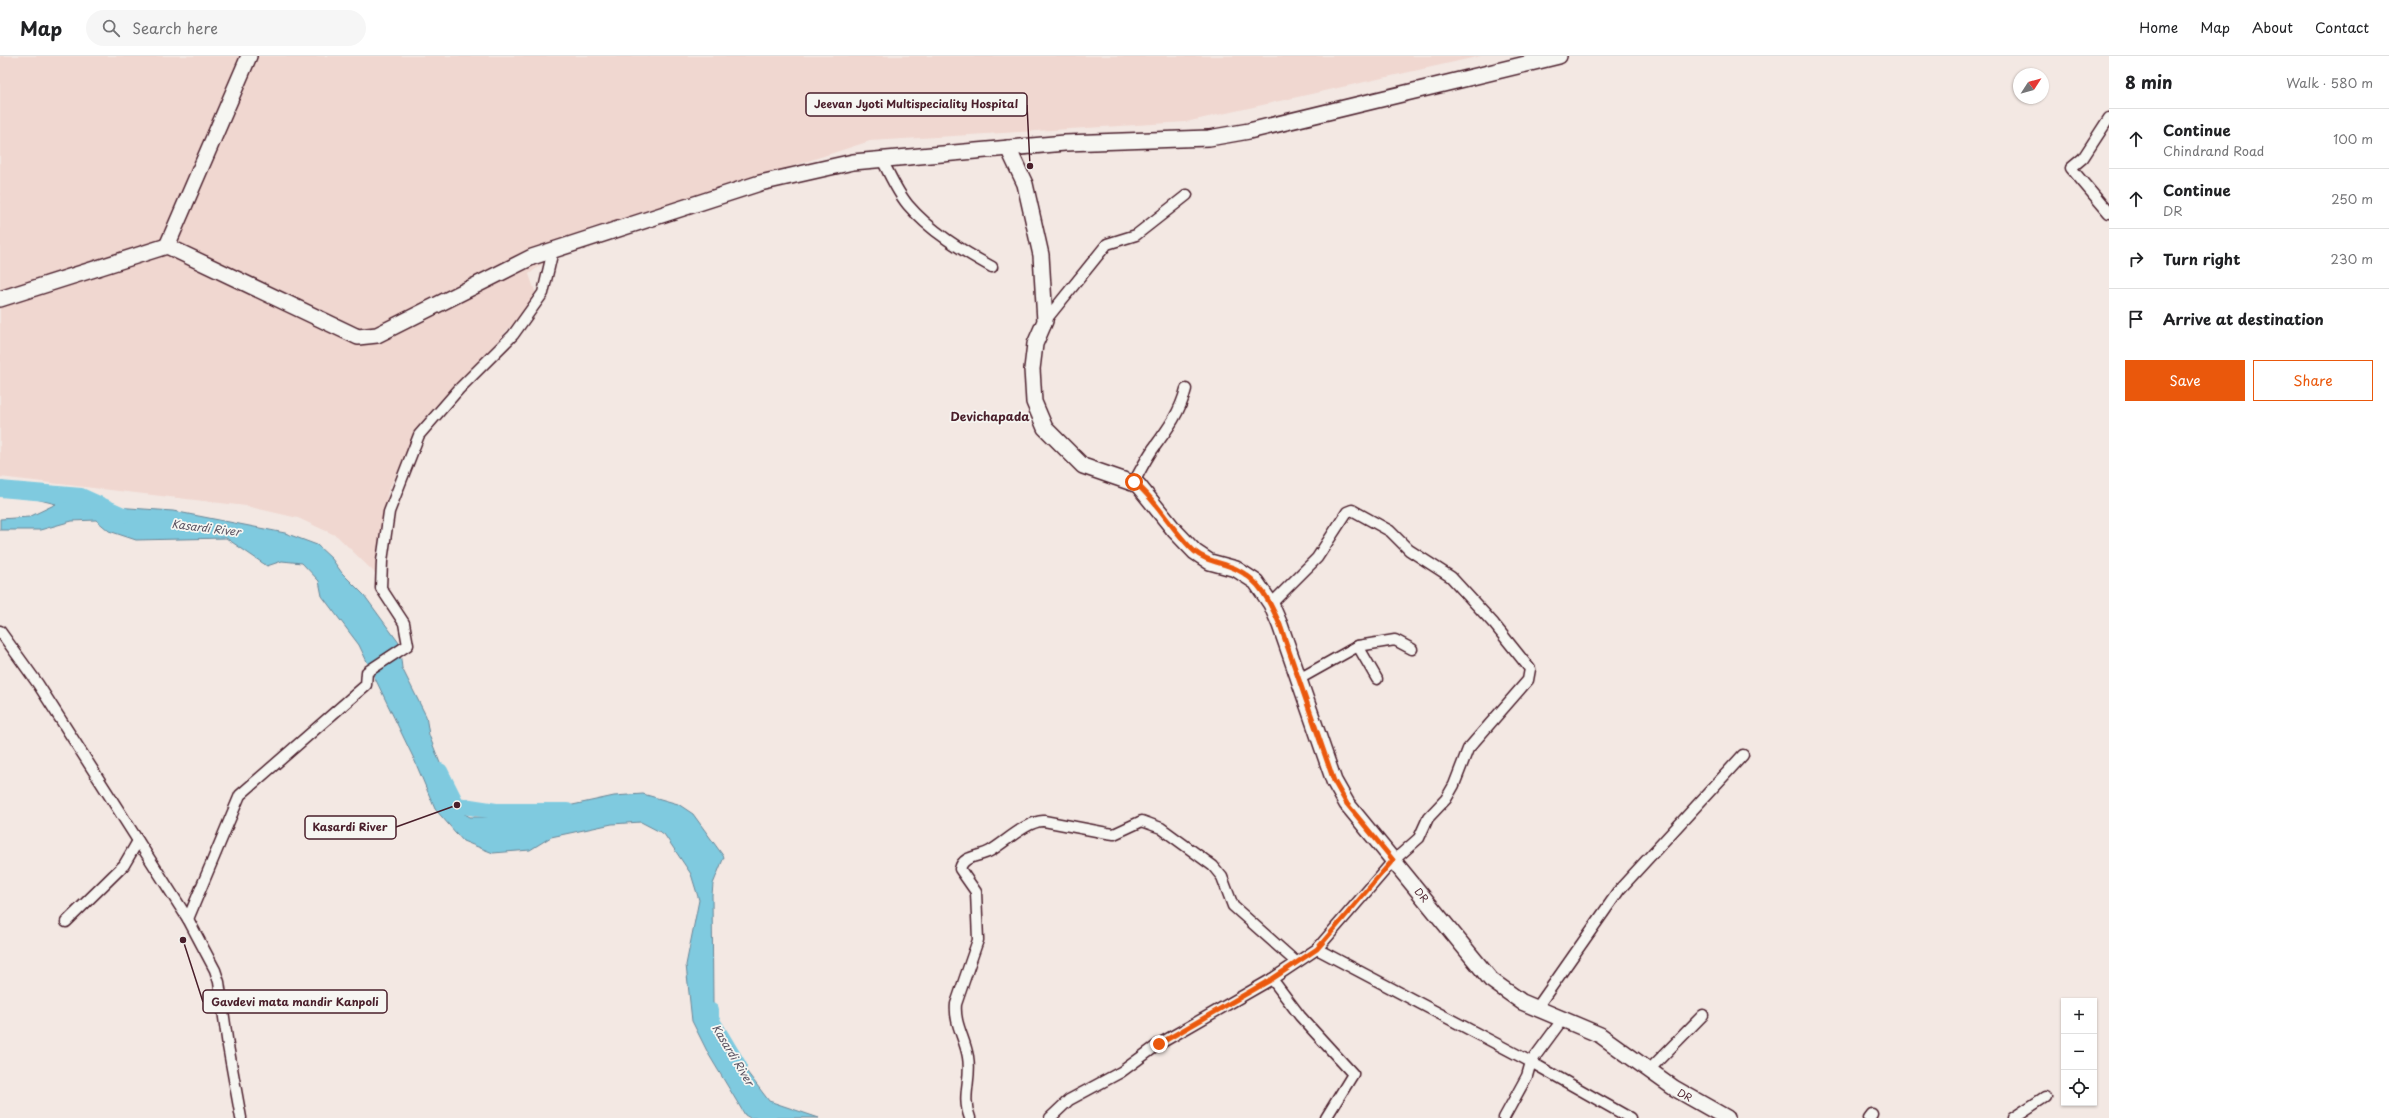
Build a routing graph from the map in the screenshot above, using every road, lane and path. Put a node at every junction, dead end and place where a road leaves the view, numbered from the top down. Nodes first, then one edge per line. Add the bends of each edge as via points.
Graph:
1 (249, 56) edge
2 (1559, 56) edge
3 (2109, 118) edge
4 (1008, 148) junction
5 (882, 160) junction
6 (1187, 195) dead end
7 (2109, 213) edge
8 (167, 246) junction
9 (553, 250) junction
10 (992, 268) dead end
11 (0, 299) edge
12 (1045, 321) junction
13 (1186, 390) dead end
14 (1134, 482) junction
15 (1271, 604) junction
16 (0, 631) edge
17 (1358, 646) junction
18 (1412, 649) dead end
19 (1299, 679) junction
20 (1377, 680) dead end
21 (1743, 756) dead end
22 (138, 841) junction
23 (1393, 860) junction
24 (188, 919) junction
25 (66, 922) dead end
26 (1317, 949) junction
27 (1296, 962) junction
28 (1272, 979) junction
29 (1536, 1009) junction
30 (1703, 1015) dead end
31 (1562, 1020) junction
32 (1532, 1062) junction
33 (1649, 1070) junction
34 (2046, 1097) dead end
35 (1721, 1116) edge
36 (241, 1118) edge
37 (970, 1118) edge
38 (1050, 1118) edge
39 (1326, 1118) edge
40 (1504, 1118) edge
41 (1630, 1118) edge
42 (2013, 1118) edge

1 - 8 main road
2 - 4 main road via 1222,136
3 - 7 street via 2083,158 2071,168
4 - 5 main road
4 - 12 main road via 1025,184 1034,221 1041,256
5 - 9 main road via 853,162 760,183
5 - 10 street via 899,191 920,217
6 - 12 street via 1136,235 1106,244
8 - 9 main road via 358,337 377,335 532,257
8 - 11 main road
9 - 24 street via 543,294 517,329 419,435 389,512 381,588 404,623 408,645 366,672 366,684 240,795
12 - 14 main road via 1035,344 1032,369 1034,402 1045,428 1083,466
13 - 14 street via 1182,406
14 - 15 main road, DR via 1195,552 1210,562 1236,569 1256,582
15 - 19 main road, DR
15 - 23 street via 1310,566 1347,512 1352,510 1390,531 1409,550 1451,577 1494,624 1530,669 1528,680 1468,749 1454,785 1446,799 1428,818 1419,838
16 - 22 street via 38,684
17 - 18 street via 1395,640
17 - 19 street
17 - 20 street
19 - 23 main road, DR via 1334,781 1347,804
21 - 29 street via 1620,889
22 - 24 street
22 - 25 street via 124,865
23 - 26 street
23 - 29 main road, DR via 1491,980
24 - 36 street via 219,982
26 - 27 street
26 - 32 street
27 - 28 street
27 - 37 street via 1233,906 1219,872 1161,828 1142,821 1114,834 1044,821 1035,822 990,851 965,860 960,869 976,892 978,940 956,1004 955,1014 968,1058 965,1100
28 - 38 street via 1183,1030 1121,1072 1070,1100
28 - 39 street via 1300,1016 1353,1074
29 - 31 main road, DR
30 - 33 street
31 - 32 street
31 - 33 main road, DR via 1600,1035
32 - 40 street
32 - 41 street
33 - 35 main road, DR
34 - 42 street

